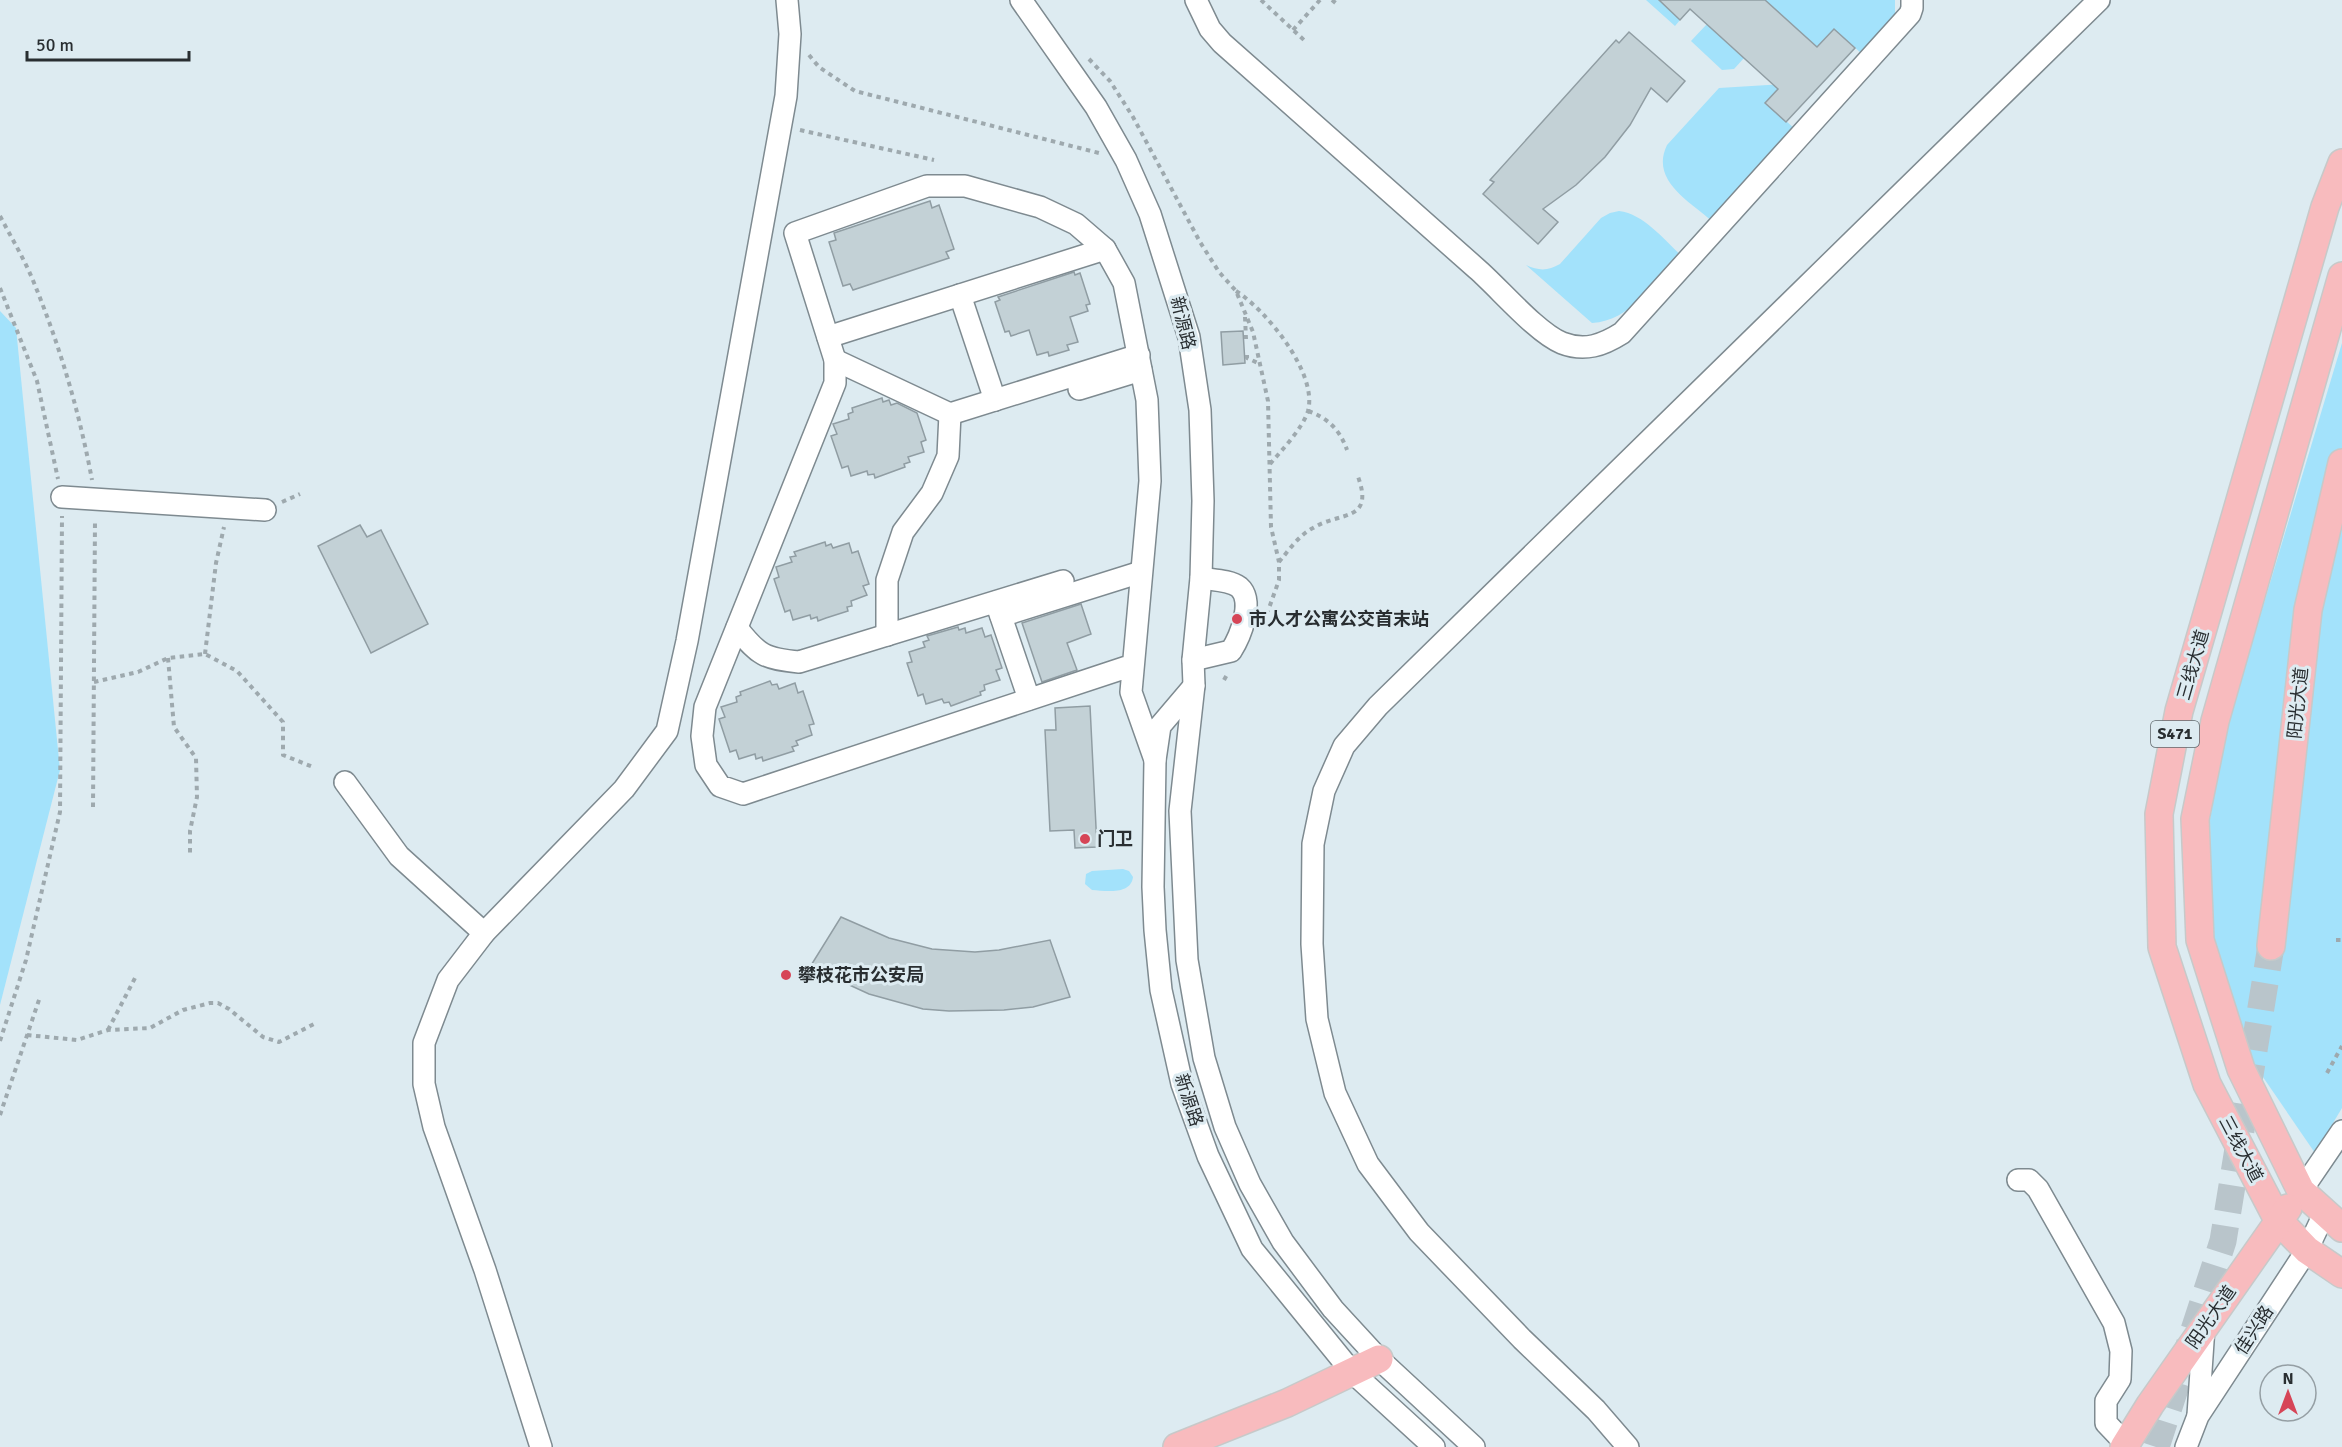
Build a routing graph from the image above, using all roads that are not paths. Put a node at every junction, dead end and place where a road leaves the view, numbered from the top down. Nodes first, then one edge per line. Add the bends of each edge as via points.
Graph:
1 (788, 0) edge
2 (1021, 0) edge
3 (1196, 0) edge
4 (1911, 0) edge
5 (2099, 0) edge
6 (2342, 163) edge
7 (1105, 249) junction
8 (2342, 276) edge
9 (960, 295) junction
10 (828, 337) junction
11 (835, 360) junction
12 (1140, 362) junction
13 (1079, 389) dead end
14 (995, 400) junction
15 (950, 414) junction
16 (2342, 463) edge
17 (62, 497) road end
18 (265, 510) dead end
19 (1142, 572) junction
20 (1201, 578) junction
21 (1063, 581) dead end
22 (999, 609) junction
23 (737, 628) junction
24 (887, 635) junction
25 (1192, 660) junction
26 (1133, 665) junction
27 (1194, 685) junction
28 (1029, 699) junction
29 (1155, 760) junction
30 (345, 782) dead end
31 (484, 933) junction
32 (2271, 946) tunnel mouth
33 (2342, 1131) edge
34 (2018, 1180) dead end
35 (2301, 1191) junction
36 (2278, 1220) junction
37 (2333, 1221) edge
38 (2307, 1250) junction
39 (2342, 1274) edge
40 (2204, 1327) junction
41 (1379, 1359) junction
42 (1352, 1372) junction
43 (2198, 1416) junction
44 (2125, 1445) edge
45 (541, 1447) edge
46 (1177, 1447) edge
47 (1434, 1447) edge
48 (1474, 1447) edge
49 (1628, 1447) edge
50 (2186, 1447) edge

1 - 31 street via 786,96 687,641 667,731 624,789
2 - 20 street, 新源路 via 1096,106 1126,160 1150,214 1189,337 1200,410
3 - 4 street via 1222,43 1546,333 1575,347 1592,347 1622,333 1910,14
5 - 49 street via 1378,706 1344,746 1324,791 1313,844 1311,944 1317,1019 1335,1094 1368,1164 1419,1232
6 - 36 main road, 三线大道 / S471 via 2325,207 2179,711 2159,814 2162,948 2207,1084
7 - 9 street
7 - 10 street via 1076,225 1040,207 965,186 927,186 795,233
7 - 12 street via 1124,283
8 - 35 main road, 三线大道 / S471 via 2215,721 2195,819 2200,940 2241,1069
9 - 10 street
9 - 14 street
10 - 11 street
11 - 15 street
11 - 23 street via 835,383
12 - 13 street
12 - 14 street
12 - 19 street via 1147,400 1150,481
14 - 15 street
15 - 24 street via 948,456 932,493 903,532 887,580
16 - 32 main road, 阳光大道 via 2308,610
17 - 18 street
19 - 22 street
19 - 26 street
20 - 25 street, 新源路
20 - 25 street via 1238,587 1246,603 1244,624 1231,651
21 - 22 street
22 - 24 street
22 - 28 street
23 - 24 street via 752,648 773,660 799,662
23 - 28 street via 705,707 702,736 706,765 720,786 742,794
25 - 27 street, 新源路
26 - 28 street
26 - 29 street via 1131,692
27 - 29 street, 新源路 via 1160,726
27 - 41 street, 新源路 via 1180,810 1187,960 1204,1058 1225,1126 1250,1184 1283,1242 1333,1309
29 - 42 street, 新源路 via 1155,930 1161,990 1182,1084 1208,1156 1252,1249
30 - 31 street via 399,856
31 - 45 street via 448,980 424,1044 424,1084 434,1126 486,1270
33 - 35 street
34 - 44 street via 2029,1180 2038,1189 2114,1323 2121,1351 2120,1379 2106,1401 2106,1423
35 - 36 main road, 阳光大道
35 - 37 main road, 三线大道 / S471
36 - 38 main road, 三线大道 / S471
36 - 40 main road, 阳光大道
37 - 38 street, 佳兴路
38 - 39 main road, 三线大道 / S471
38 - 43 street, 佳兴路
40 - 43 street
40 - 44 main road, 阳光大道
41 - 42 main road
41 - 48 street, 新源路
42 - 46 main road
42 - 47 street, 新源路
43 - 50 street, 佳兴路

